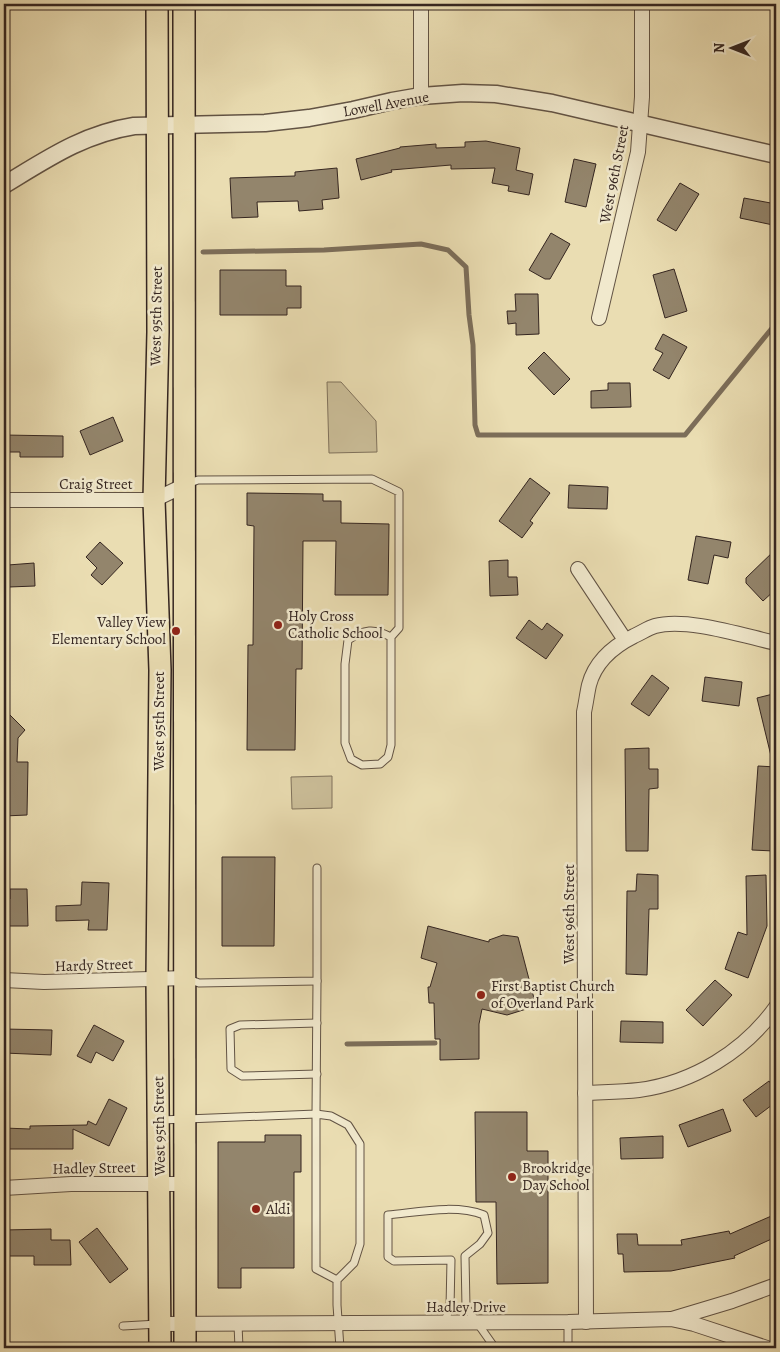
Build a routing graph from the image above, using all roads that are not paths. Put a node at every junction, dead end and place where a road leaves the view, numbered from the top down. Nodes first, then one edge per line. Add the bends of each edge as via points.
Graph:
1 (157, 4) edge
2 (184, 4) edge
3 (421, 4) edge
4 (642, 4) edge
5 (421, 96) junction
6 (640, 123) junction
7 (156, 125) junction
8 (184, 125) junction
9 (776, 155) edge
10 (4, 185) edge
11 (599, 318) dead end
12 (156, 362) junction
13 (183, 362) junction
14 (185, 485) junction
15 (4, 500) edge
16 (154, 500) junction
17 (578, 569) dead end
18 (391, 637) junction
19 (626, 640) junction
20 (776, 643) edge
21 (317, 868) dead end
22 (186, 978) junction
23 (157, 979) junction
24 (4, 980) edge
25 (317, 981) junction
26 (776, 1007) edge
27 (317, 1023) junction
28 (317, 1074) junction
29 (585, 1093) junction
30 (316, 1114) junction
31 (186, 1118) junction
32 (159, 1120) junction
33 (159, 1184) junction
34 (186, 1184) junction
35 (4, 1188) edge
36 (337, 1280) junction
37 (776, 1285) edge
38 (671, 1319) junction
39 (568, 1322) junction
40 (586, 1322) junction
41 (338, 1323) junction
42 (444, 1323) junction
43 (477, 1323) junction
44 (160, 1324) junction
45 (185, 1324) junction
46 (238, 1324) junction
47 (123, 1326) dead end
48 (160, 1348) edge
49 (185, 1348) edge
50 (239, 1348) edge
51 (340, 1348) edge
52 (495, 1348) edge
53 (568, 1348) edge
54 (767, 1348) edge

1 - 7 main road, West 95th Street
2 - 8 main road, West 95th Street
3 - 5 street
4 - 6 street, West 96th Street
5 - 6 street, Lowell Avenue via 496,94
5 - 8 street, Lowell Avenue via 265,124
6 - 9 street, Lowell Avenue
6 - 11 street, West 96th Street via 638,152
7 - 8 street, Lowell Avenue
7 - 10 street, Lowell Avenue via 113,129 86,138
7 - 12 main road, West 95th Street
8 - 13 main road, West 95th Street
12 - 13 main road
12 - 16 main road, West 95th Street
13 - 14 main road, West 95th Street
14 - 16 street, Craig Street
14 - 18 lane via 198,480 372,479 399,492 399,628
14 - 22 main road, West 95th Street
15 - 16 street, Craig Street
16 - 23 main road, West 95th Street via 160,670
17 - 19 street
18 - 18 lane via 380,632 360,632 348,640 344,664 344,743 351,759 362,765 380,764 388,757 391,745
19 - 20 street via 655,626 677,624
19 - 29 street, West 96th Street via 610,650 597,667 589,684 584,712
21 - 25 lane
22 - 23 street, Hardy Street
22 - 25 lane via 199,983
22 - 31 main road, West 95th Street
23 - 24 street, Hardy Street
23 - 32 main road, West 95th Street
25 - 27 lane
26 - 29 street via 735,1050 688,1077 640,1090
27 - 28 lane
27 - 28 lane via 240,1025 230,1029 231,1069 242,1076
28 - 30 lane
29 - 40 street, West 96th Street
30 - 31 lane
30 - 36 lane via 316,1269
30 - 36 lane via 331,1116 348,1125 360,1144 360,1244 354,1263
31 - 32 lane
31 - 34 main road, West 95th Street
32 - 33 main road, West 95th Street
33 - 34 street, Hadley Street
33 - 35 street, Hadley Street
33 - 44 main road, West 95th Street
34 - 45 main road, West 95th Street
36 - 41 lane
37 - 38 street via 732,1302
38 - 40 street, Hadley Drive
38 - 54 street, Hadley Drive
39 - 40 street, Hadley Drive
39 - 43 street, Hadley Drive
39 - 53 lane
41 - 42 street, Hadley Drive
41 - 46 street, Hadley Drive
41 - 51 lane
42 - 43 street, Hadley Drive
42 - 43 lane via 450,1308 451,1260 394,1261 388,1257 388,1215 471,1210 484,1215 488,1233 465,1256 466,1307
43 - 52 lane
44 - 45 street, Hadley Drive
44 - 47 lane
44 - 48 main road, West 95th Street
45 - 46 street, Hadley Drive
45 - 49 main road, West 95th Street
46 - 50 lane

